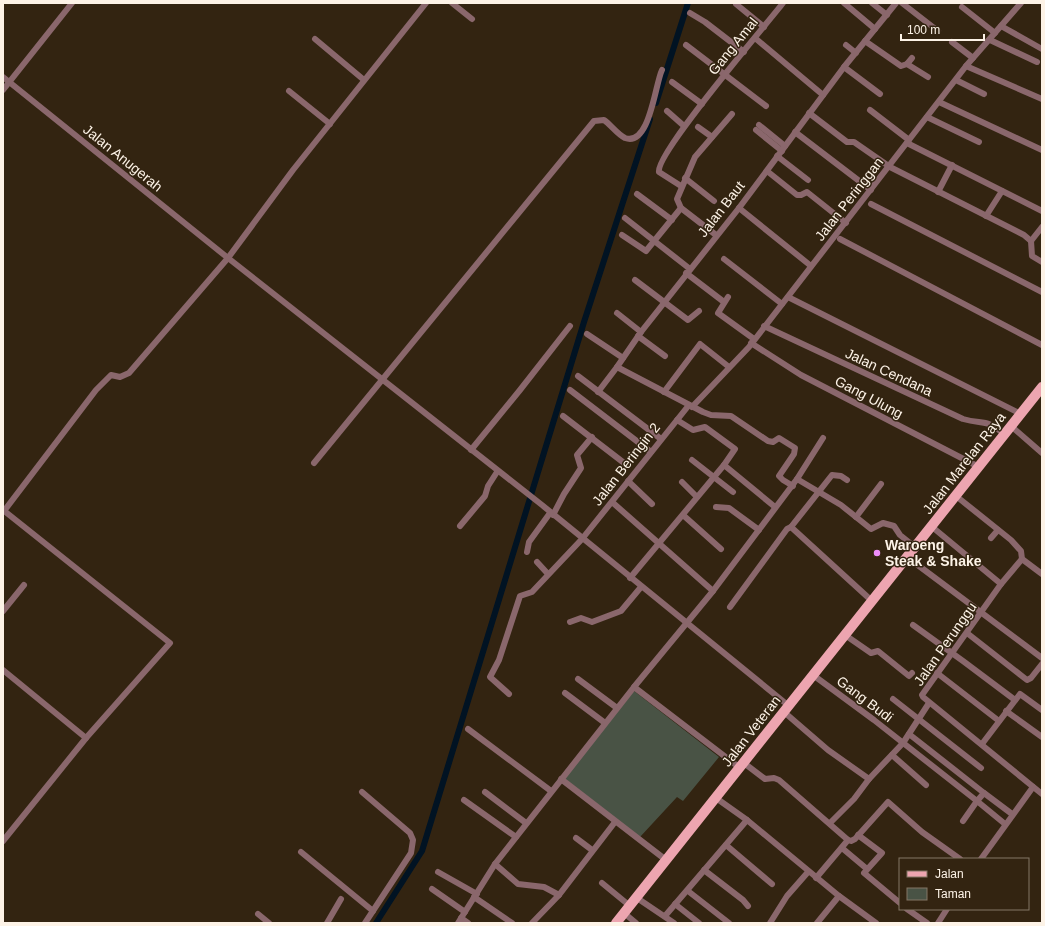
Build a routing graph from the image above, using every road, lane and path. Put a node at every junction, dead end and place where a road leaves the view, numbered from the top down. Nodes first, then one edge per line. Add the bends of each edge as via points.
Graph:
1 (72, 3) edge
2 (426, 3) edge
3 (452, 3) edge
4 (783, 3) edge
5 (844, 3) edge
6 (872, 3) edge
7 (896, 3) edge
8 (902, 3) edge
9 (1021, 3) edge
10 (736, 4) edge
11 (962, 7) dead end
12 (690, 13) dead end
13 (887, 14) junction
14 (472, 19) dead end
15 (1001, 26) junction
16 (764, 27) junction
17 (875, 29) junction
18 (938, 31) dead end
19 (995, 33) junction
20 (755, 38) junction
21 (315, 39) dead end
22 (990, 40) junction
23 (865, 41) junction
24 (952, 42) dead end
25 (686, 45) dead end
26 (846, 45) dead end
27 (1042, 49) edge
28 (744, 52) junction
29 (856, 53) junction
30 (912, 58) dead end
31 (973, 58) junction
32 (1037, 62) dead end
33 (907, 64) junction
34 (966, 66) junction
35 (844, 67) junction
36 (662, 70) dead end
37 (725, 75) junction
38 (928, 76) dead end
39 (3, 77) edge
40 (364, 80) junction
41 (956, 80) junction
42 (10, 82) junction
43 (672, 82) dead end
44 (3, 90) edge
45 (289, 91) dead end
46 (880, 94) dead end
47 (984, 94) dead end
48 (823, 95) junction
49 (1042, 99) edge
50 (939, 102) junction
51 (702, 104) junction
52 (766, 106) dead end
53 (870, 110) dead end
54 (667, 111) dead end
55 (809, 113) junction
56 (732, 114) dead end
57 (927, 117) junction
58 (330, 124) junction
59 (684, 126) junction
60 (698, 127) dead end
61 (758, 127) dead end
62 (795, 132) junction
63 (712, 137) junction
64 (908, 141) junction
65 (979, 142) dead end
66 (1042, 150) edge
67 (781, 151) junction
68 (952, 165) junction
69 (890, 167) junction
70 (766, 171) junction
71 (685, 178) junction
72 (808, 180) dead end
73 (681, 186) junction
74 (871, 190) junction
75 (1002, 191) junction
76 (938, 192) junction
77 (637, 194) dead end
78 (714, 200) dead end
79 (871, 204) dead end
80 (681, 208) junction
81 (739, 208) junction
82 (1042, 210) edge
83 (986, 216) junction
84 (625, 218) dead end
85 (672, 220) junction
86 (846, 223) junction
87 (1042, 227) edge
88 (622, 235) dead end
89 (716, 235) junction
90 (840, 239) dead end
91 (655, 241) junction
92 (1031, 241) junction
93 (228, 258) junction
94 (724, 259) dead end
95 (1042, 262) edge
96 (812, 266) junction
97 (688, 271) junction
98 (635, 280) dead end
99 (1042, 292) edge
100 (788, 298) junction
101 (664, 303) junction
102 (782, 304) junction
103 (699, 311) dead end
104 (616, 314) dead end
105 (570, 326) dead end
106 (764, 326) junction
107 (587, 334) dead end
108 (640, 334) junction
109 (753, 341) junction
110 (1042, 345) edge
111 (665, 356) dead end
112 (623, 358) junction
113 (616, 367) junction
114 (729, 367) junction
115 (578, 376) dead end
116 (382, 379) junction
117 (1042, 387) edge
118 (570, 390) dead end
119 (598, 392) junction
120 (664, 392) junction
121 (690, 406) junction
122 (1021, 414) junction
123 (563, 416) dead end
124 (677, 420) junction
125 (1011, 426) junction
126 (1004, 434) junction
127 (592, 437) junction
128 (823, 438) dead end
129 (661, 440) junction
130 (471, 450) junction
131 (651, 452) junction
132 (1042, 453) edge
133 (692, 460) dead end
134 (314, 463) dead end
135 (724, 465) junction
136 (628, 466) dead end
137 (979, 466) junction
138 (498, 472) junction
139 (714, 477) junction
140 (797, 479) junction
141 (847, 480) dead end
142 (628, 481) junction
143 (682, 482) dead end
144 (881, 484) dead end
145 (793, 486) junction
146 (818, 491) junction
147 (733, 492) dead end
148 (956, 496) junction
149 (697, 497) junction
150 (612, 502) junction
151 (652, 504) dead end
152 (716, 507) dead end
153 (775, 507) junction
154 (4, 511) edge
155 (552, 514) junction
156 (683, 515) junction
157 (856, 517) junction
158 (460, 526) dead end
159 (931, 526) junction
160 (791, 527) junction
161 (758, 530) junction
162 (998, 530) junction
163 (991, 538) dead end
164 (582, 539) junction
165 (660, 544) junction
166 (915, 547) junction
167 (721, 549) dead end
168 (528, 552) dead end
169 (907, 557) junction
170 (1022, 559) junction
171 (537, 562) dead end
172 (548, 574) junction
173 (1042, 574) edge
174 (630, 578) junction
175 (1001, 584) junction
176 (24, 585) dead end
177 (641, 587) junction
178 (713, 591) junction
179 (872, 601) junction
180 (730, 607) dead end
181 (3, 611) edge
182 (982, 612) junction
183 (570, 622) dead end
184 (687, 622) junction
185 (913, 625) dead end
186 (967, 633) junction
187 (845, 635) junction
188 (953, 652) junction
189 (1042, 658) edge
190 (1042, 664) edge
191 (3, 670) edge
192 (912, 673) dead end
193 (937, 673) junction
194 (813, 675) junction
195 (578, 679) dead end
196 (634, 687) junction
197 (509, 694) dead end
198 (566, 694) dead end
199 (893, 699) dead end
200 (1014, 700) junction
201 (929, 703) junction
202 (617, 708) junction
203 (786, 709) junction
204 (1042, 710) edge
205 (1006, 711) junction
206 (919, 719) junction
207 (999, 721) junction
208 (605, 723) junction
209 (468, 729) dead end
210 (909, 734) junction
211 (1042, 737) edge
212 (86, 738) junction
213 (903, 743) junction
214 (982, 744) junction
215 (892, 755) junction
216 (742, 765) junction
217 (981, 768) dead end
218 (561, 779) junction
219 (869, 779) junction
220 (926, 784) dead end
221 (1033, 788) junction
222 (551, 791) junction
223 (362, 792) dead end
224 (485, 792) dead end
225 (984, 793) junction
226 (1042, 794) edge
227 (716, 798) junction
228 (464, 800) dead end
229 (977, 802) junction
230 (1012, 814) junction
231 (747, 820) junction
232 (963, 821) dead end
233 (615, 822) junction
234 (526, 823) junction
235 (830, 823) junction
236 (1005, 824) junction
237 (858, 835) junction
238 (516, 837) junction
239 (576, 838) dead end
240 (848, 840) junction
241 (3, 841) edge
242 (726, 845) junction
243 (842, 848) junction
244 (592, 850) junction
245 (301, 852) dead end
246 (959, 858) edge
247 (982, 858) edge
248 (666, 860) junction
249 (495, 864) junction
250 (867, 869) junction
251 (704, 870) junction
252 (438, 872) dead end
253 (808, 872) junction
254 (816, 878) junction
255 (602, 883) dead end
256 (772, 884) dead end
257 (432, 889) dead end
258 (688, 891) junction
259 (475, 895) junction
260 (559, 895) junction
261 (839, 896) junction
262 (341, 899) dead end
263 (899, 902) edge
264 (675, 904) junction
265 (630, 906) junction
266 (748, 906) dead end
267 (908, 910) edge
268 (945, 910) edge
269 (373, 911) junction
270 (465, 912) junction
271 (258, 914) dead end
272 (665, 916) junction
273 (460, 920) edge
274 (821, 922) edge
275 (269, 923) edge
276 (327, 923) edge
277 (365, 923) edge
278 (468, 923) edge
279 (512, 923) edge
280 (532, 923) edge
281 (616, 923) edge
282 (636, 923) edge
283 (674, 923) edge
284 (699, 923) edge
285 (729, 923) edge
286 (770, 923) edge
287 (876, 923) edge
288 (926, 923) edge
289 (938, 923) edge

1 - 42 street
2 - 40 street
3 - 14 street
4 - 16 street, Gang Amal
5 - 17 street
6 - 13 street
7 - 13 street, Jalan Baut
8 - 18 street
9 - 15 street, Jalan Peringgan
10 - 16 street
11 - 19 street
12 - 28 street
13 - 17 street, Jalan Baut
15 - 19 street, Jalan Peringgan
15 - 27 street
16 - 20 street, Gang Amal
17 - 23 street, Jalan Baut
19 - 22 street, Jalan Peringgan
20 - 28 street, Gang Amal
20 - 48 street
21 - 40 street
22 - 31 street, Jalan Peringgan
22 - 32 street
23 - 29 street, Jalan Baut
23 - 33 street via 901,66
24 - 31 street
25 - 37 street
26 - 29 street
28 - 37 street, Gang Amal
29 - 35 street, Jalan Baut
30 - 33 street
31 - 34 street, Jalan Peringgan
33 - 38 street
34 - 41 street, Jalan Peringgan
34 - 49 street
35 - 46 street
35 - 48 street, Jalan Baut
36 - 116 street via 649,117 639,136 626,138 604,120 594,121
37 - 51 street, Gang Amal
37 - 52 street
39 - 42 street, Jalan Anugerah
40 - 58 street
41 - 47 street
41 - 50 street, Jalan Peringgan
42 - 44 street
42 - 93 street, Jalan Anugerah
43 - 51 street
45 - 58 street
48 - 55 street, Jalan Baut
50 - 57 street, Jalan Peringgan
50 - 66 street
51 - 59 street, Gang Amal
53 - 64 street
54 - 59 street
55 - 62 street, Jalan Baut
55 - 69 street via 847,142 854,142
56 - 63 street
57 - 64 street, Jalan Peringgan
57 - 65 street
58 - 93 street
59 - 73 street, Gang Amal via 658,169
60 - 63 street
61 - 67 street
62 - 67 street, Jalan Baut
62 - 74 street
63 - 71 street via 695,157
64 - 68 street
64 - 69 street, Jalan Peringgan
67 - 70 street, Jalan Baut
67 - 72 street
68 - 75 street
68 - 76 street
69 - 74 street, Jalan Peringgan
69 - 76 street
70 - 81 street, Jalan Baut
70 - 86 street via 798,194 807,192
71 - 73 street
71 - 78 street
73 - 80 street via 676,199
74 - 86 street, Jalan Peringgan
75 - 82 street
75 - 83 street
76 - 83 street
77 - 85 street
79 - 99 street
80 - 85 street
80 - 89 street
81 - 89 street, Jalan Baut
81 - 96 street
83 - 92 street
84 - 91 street
85 - 91 street
86 - 96 street, Jalan Peringgan
87 - 92 street
88 - 91 street via 646,251
89 - 97 street, Jalan Baut
90 - 110 street
91 - 97 street
92 - 95 street via 1032,256
93 - 116 street, Jalan Anugerah
93 - 154 street via 129,373 120,378 111,375 96,390
94 - 102 street
96 - 100 street, Jalan Peringgan
97 - 101 street, Jalan Baut
97 - 109 street, Gang Ulung via 726,300 718,313
98 - 101 street
100 - 102 street, Jalan Peringgan
100 - 122 street
101 - 103 street via 688,320
101 - 108 street, Jalan Baut
102 - 106 street, Jalan Peringgan
104 - 108 street
105 - 130 street
106 - 109 street, Jalan Peringgan
106 - 126 street, Jalan Cendana via 963,419 993,425
107 - 112 street
108 - 111 street
108 - 112 street, Jalan Baut
109 - 114 street, Jalan Peringgan
109 - 137 street, Gang Ulung via 801,375
112 - 113 street, Jalan Baut
113 - 119 street, Jalan Baut
113 - 120 street
114 - 120 street via 700,344
114 - 121 street, Jalan Peringgan
115 - 119 street
116 - 130 street, Jalan Anugerah
116 - 134 street
117 - 122 main road, Jalan Marelan Raya
118 - 131 street
119 - 129 street
120 - 121 street
121 - 124 street, Jalan Beringin 2
121 - 145 street via 711,415 730,416 768,441 773,442 779,438 795,448 780,476
122 - 125 main road, Jalan Marelan Raya
123 - 127 street
124 - 129 street, Jalan Beringin 2
124 - 135 street via 693,430 705,426 735,449
125 - 126 main road, Jalan Marelan Raya
125 - 132 street
126 - 137 main road, Jalan Marelan Raya
127 - 136 street
127 - 155 street via 578,455 581,468
128 - 140 street
129 - 131 street, Jalan Beringin 2
130 - 138 street, Jalan Anugerah
131 - 142 street, Jalan Beringin 2
133 - 139 street
135 - 139 street
135 - 153 street
137 - 148 main road, Jalan Marelan Raya
138 - 155 street, Jalan Anugerah
138 - 158 street via 488,486 485,496
139 - 147 street
139 - 149 street
140 - 145 street
140 - 146 street
141 - 146 street via 832,475
142 - 150 street, Jalan Beringin 2
142 - 151 street
143 - 149 street
144 - 157 street
145 - 153 street
146 - 157 street
146 - 160 street
148 - 159 main road, Jalan Marelan Raya
148 - 162 street
149 - 156 street
150 - 164 street, Jalan Beringin 2
150 - 165 street
152 - 161 street via 729,508
153 - 161 street
154 - 212 street via 170,642
155 - 164 street, Jalan Anugerah
155 - 168 street via 529,542
156 - 165 street
156 - 167 street
157 - 166 street via 871,529 883,523 894,526 900,535
159 - 166 main road, Jalan Marelan Raya
159 - 175 street
160 - 179 street
160 - 180 street via 753,573
161 - 178 street
162 - 163 street
162 - 170 street via 1020,550
164 - 172 street, Jalan Beringin 2
164 - 174 street, Jalan Anugerah
165 - 174 street
165 - 178 street
166 - 169 main road, Jalan Marelan Raya
169 - 179 main road, Jalan Veteran
169 - 182 street
170 - 173 street
170 - 175 street, Jalan Perunggu
171 - 172 street
172 - 197 street, Jalan Beringin 2 via 532,592 520,596 499,660 490,677
174 - 177 street, Jalan Anugerah
175 - 182 street, Jalan Perunggu
176 - 181 street
177 - 183 street via 621,611 592,622 581,618
177 - 184 street, Jalan Anugerah
178 - 184 street
179 - 187 main road, Jalan Veteran
182 - 186 street, Jalan Perunggu
182 - 189 street
184 - 196 street
184 - 203 street, Jalan Anugerah
185 - 188 street via 937,644
186 - 188 street, Jalan Perunggu
186 - 190 street via 1028,680
187 - 192 street via 871,653 878,651 908,676
187 - 194 main road, Jalan Veteran
188 - 193 street, Jalan Perunggu
188 - 200 street
191 - 212 street
193 - 201 street, Jalan Perunggu via 922,695
193 - 207 street
194 - 203 main road, Jalan Veteran
194 - 213 street, Gang Budi
195 - 202 street
196 - 202 street
196 - 216 street
198 - 208 street
199 - 206 street
200 - 204 street via 1022,691
200 - 205 street
201 - 206 street
201 - 214 street, Jalan Perunggu
202 - 208 street
203 - 216 main road, Jalan Veteran
203 - 219 street, Jalan Anugerah via 828,750
205 - 207 street
205 - 211 street
206 - 210 street
206 - 217 street
207 - 214 street
208 - 218 street
209 - 222 street
210 - 213 street
210 - 225 street
212 - 241 street
213 - 215 street
213 - 229 street, Gang Budi
214 - 221 street, Jalan Perunggu
215 - 219 street
215 - 220 street
216 - 227 main road, Jalan Veteran
216 - 235 street via 765,779 778,780
218 - 222 street
218 - 233 street
219 - 235 street via 854,799
221 - 226 street, Jalan Perunggu
221 - 230 street
222 - 234 street
223 - 269 street via 406,829 413,840 411,853
224 - 234 street
225 - 229 street
225 - 230 street
227 - 231 street
227 - 248 main road, Jalan Veteran
228 - 238 street
229 - 232 street
229 - 236 street, Gang Budi
230 - 236 street
231 - 242 street
231 - 253 street
233 - 244 street
233 - 248 street
234 - 238 street
235 - 240 street
236 - 247 street
237 - 240 street via 851,842
237 - 246 street via 888,802 922,832
237 - 250 street via 882,853
238 - 249 street
239 - 244 street
240 - 243 street
242 - 251 street
242 - 256 street
243 - 250 street
243 - 254 street
244 - 260 street
245 - 269 street
248 - 265 main road, Jalan Veteran
249 - 259 street
249 - 260 street via 518,884 544,886
250 - 263 street via 864,873
251 - 258 street
251 - 266 street
252 - 259 street
253 - 254 street
253 - 286 street via 787,896
254 - 261 street
255 - 265 street
257 - 270 street
258 - 264 street
258 - 285 street
259 - 270 street
259 - 279 street
260 - 280 street
261 - 274 street
261 - 287 street
262 - 276 street
264 - 272 street
264 - 284 street
265 - 272 street
265 - 281 main road, Jalan Veteran
265 - 282 street
267 - 288 street
268 - 289 street
269 - 277 street
270 - 273 street
271 - 275 street
272 - 283 street
273 - 278 street

